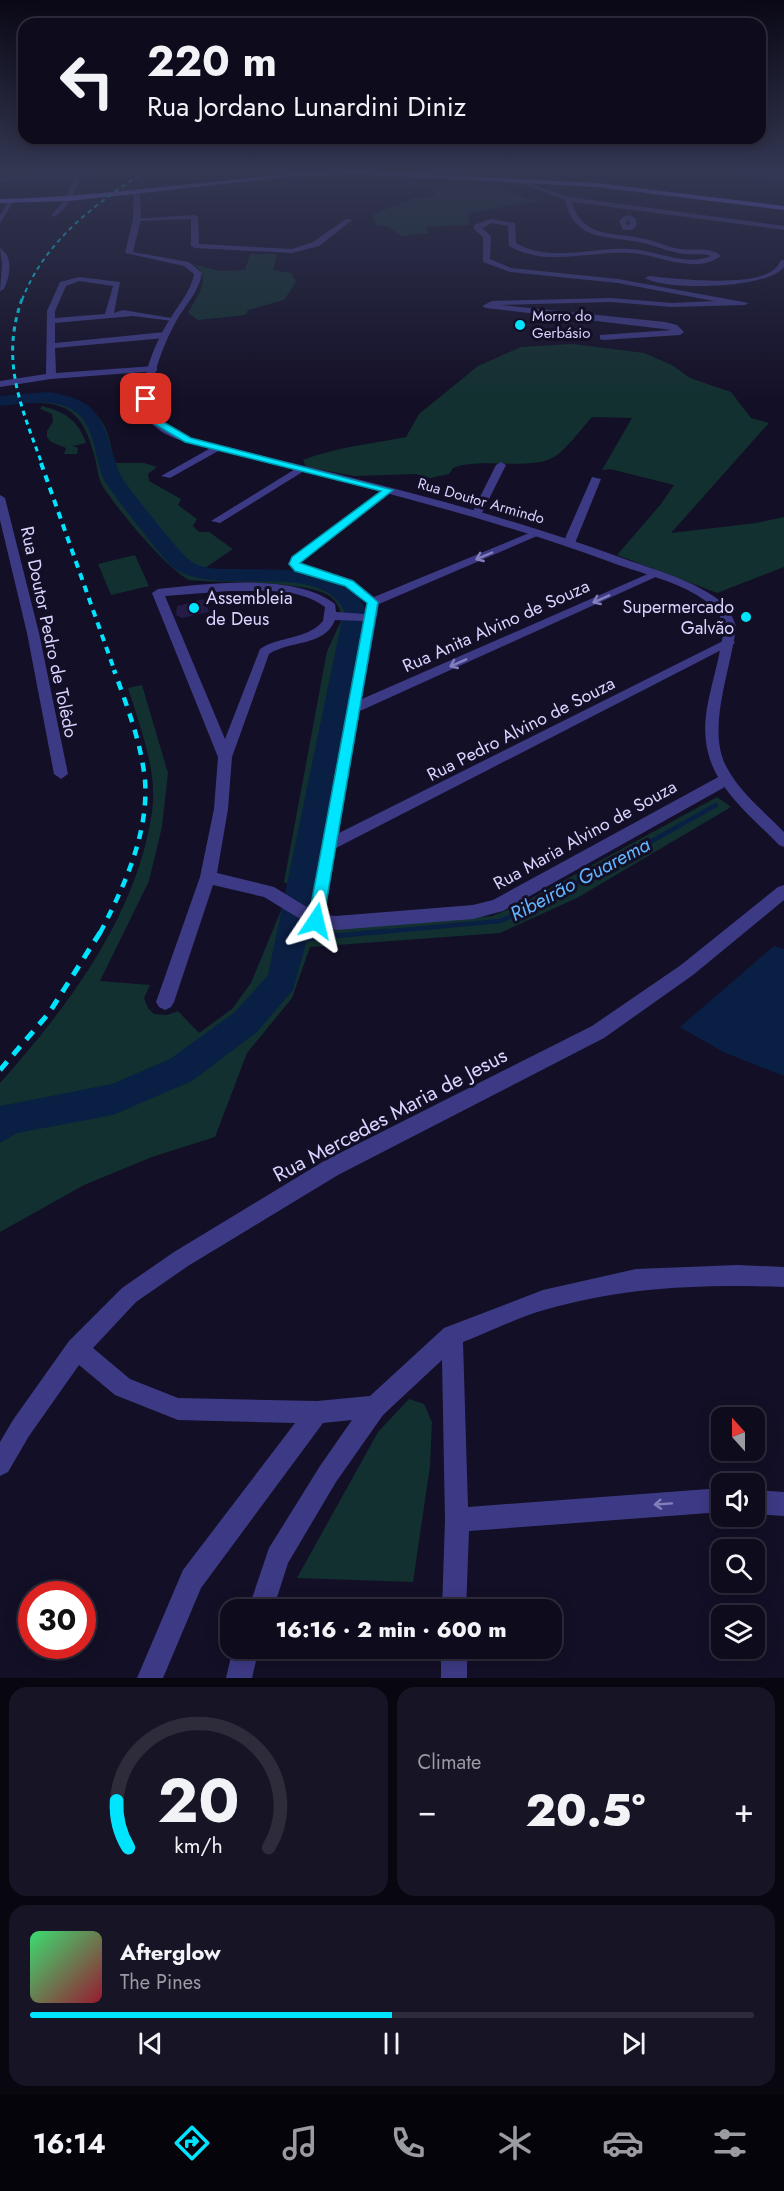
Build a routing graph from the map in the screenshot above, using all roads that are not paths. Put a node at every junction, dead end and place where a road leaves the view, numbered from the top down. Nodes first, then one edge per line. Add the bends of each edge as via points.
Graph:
1 (131, 247) edge
2 (220, 247) edge
3 (305, 247) edge
4 (485, 247) edge
5 (517, 247) edge
6 (668, 247) edge
7 (0, 250) edge
8 (784, 262) edge
9 (569, 277) junction
10 (3, 278) edge
11 (0, 289) edge
12 (113, 306) junction
13 (130, 314) junction
14 (109, 315) junction
15 (173, 319) junction
16 (51, 321) junction
17 (165, 335) junction
18 (603, 337) dead end
19 (50, 346) junction
20 (154, 369) junction
21 (51, 376) junction
22 (0, 384) edge
23 (216, 448) junction
24 (501, 465) dead end
25 (300, 469) junction
26 (166, 476) dead end
27 (596, 479) dead end
28 (388, 490) junction
29 (0, 498) edge
30 (477, 513) junction
31 (216, 521) dead end
32 (538, 533) junction
33 (569, 543) junction
34 (654, 575) junction
35 (373, 602) junction
36 (334, 616) junction
37 (366, 618) junction
38 (729, 643) junction
39 (352, 709) junction
40 (225, 757) junction
41 (61, 774) dead end
42 (727, 779) junction
43 (784, 841) edge
44 (329, 845) junction
45 (208, 877) junction
46 (784, 891) edge
47 (310, 917) junction
48 (165, 1002) dead end
49 (784, 1276) edge
50 (452, 1336) junction
51 (77, 1349) junction
52 (375, 1407) junction
53 (316, 1412) junction
54 (0, 1464) edge
55 (711, 1501) edge
56 (765, 1503) edge
57 (784, 1504) edge
58 (457, 1520) junction
59 (264, 1599) edge
60 (454, 1599) edge
61 (243, 1659) edge
62 (454, 1659) edge
63 (150, 1678) edge
64 (239, 1678) edge
65 (454, 1678) edge

1 - 15 street, Rua Doutor Armindo via 130,254 186,264 198,273 194,289
2 - 3 street via 292,251
4 - 9 street via 484,255 492,264
5 - 6 street via 538,253 628,251 686,261 717,256
7 - 10 street via 6,259
8 - 9 street via 774,274 746,281 672,281 627,275
9 - 18 street via 618,281 745,303 672,305 610,300 486,306 665,325 680,332
10 - 11 street
12 - 13 street
12 - 14 street
12 - 16 street via 117,284 72,280 63,284 53,303
13 - 14 street
13 - 15 street
14 - 16 street
15 - 17 street, Rua Doutor Armindo
16 - 19 street
17 - 19 street
17 - 20 street, Rua Doutor Armindo
19 - 21 street
20 - 21 street
20 - 23 street, Rua Doutor Armindo via 146,399 154,421 181,437
21 - 22 street
23 - 25 street, Rua Doutor Armindo
23 - 26 street
24 - 30 street
25 - 28 street, Rua Doutor Armindo
25 - 31 street
27 - 33 street
28 - 30 street, Rua Doutor Armindo
28 - 35 street via 294,564 349,584
29 - 41 street, Rua Doutor Pedro de Tolêdo via 33,633
30 - 32 street, Rua Doutor Armindo
32 - 33 street, Rua Doutor Armindo
32 -> 35 street
33 - 34 street, Rua Doutor Armindo
34 - 38 street, Rua Doutor Armindo via 693,588 717,604 730,626
34 -> 39 street, Rua Anita Alvino de Souza
35 - 37 street
36 - 37 street
36 - 40 street via 317,634 271,646 264,652
36 - 40 street via 327,600 308,592 206,588 158,593
37 - 39 street
38 - 42 street, Rua Doutor Armindo via 711,740 714,757
38 - 44 street, Rua Pedro Alvino de Souza
39 - 44 street
40 - 45 street via 221,809
42 - 43 street, Rua Doutor Armindo
42 - 47 street, Rua Maria Alvino de Souza via 497,906 473,912 336,923
44 - 47 street
45 - 47 street via 268,892
45 - 48 street
46 - 51 street, Rua Mercedes Maria de Jesus via 687,970 598,1032 331,1168 181,1259 129,1295
49 - 50 street via 636,1279 543,1300
50 - 52 street
50 - 58 street
51 - 53 street via 123,1387 178,1409
51 - 54 street, Rua Mercedes Maria de Jesus
52 - 53 street
52 - 59 street via 328,1474 278,1557
53 - 63 street via 192,1579
55 -> 58 street
56 - 57 street
58 - 60 street
61 - 64 street
62 - 65 street

